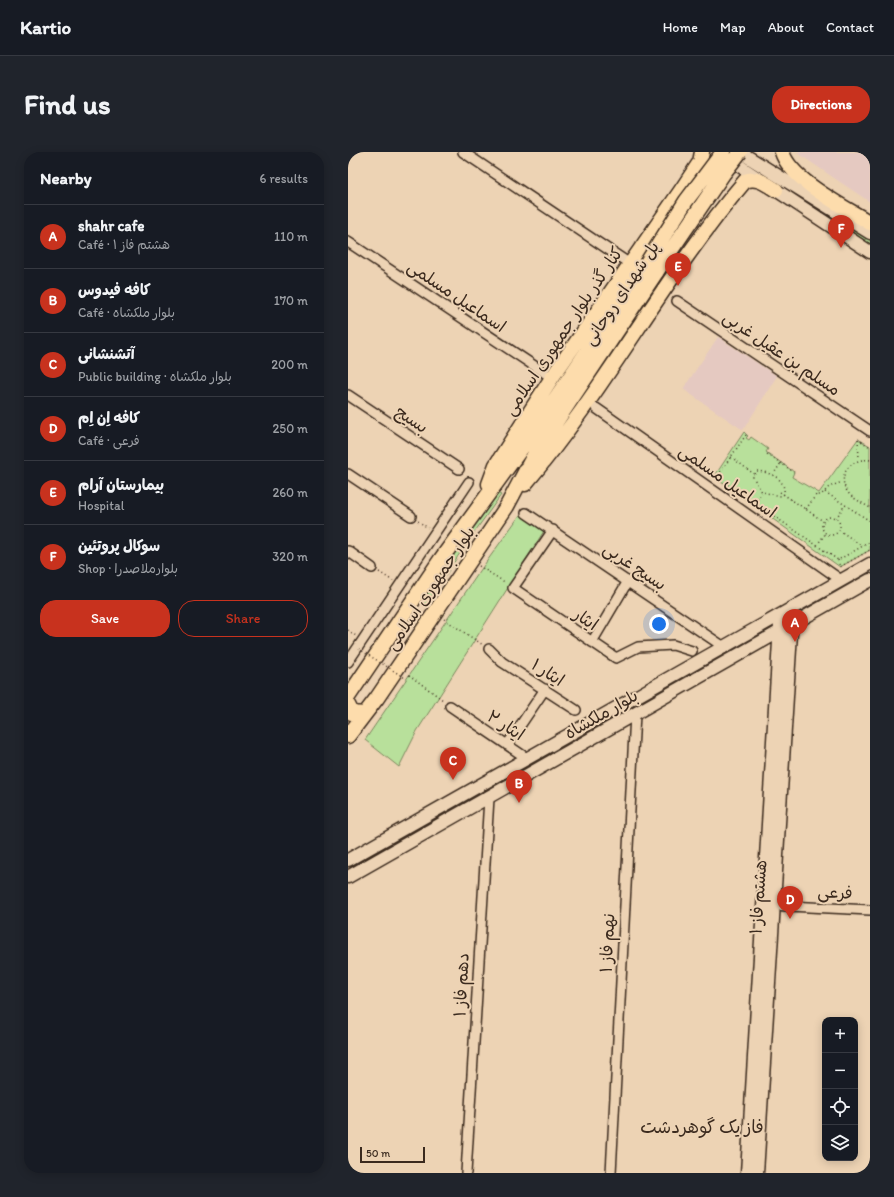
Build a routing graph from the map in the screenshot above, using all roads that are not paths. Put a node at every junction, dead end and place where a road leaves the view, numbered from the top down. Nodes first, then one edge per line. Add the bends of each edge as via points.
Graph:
1 (463, 152) edge
2 (702, 152) edge
3 (719, 152) edge
4 (723, 152) edge
5 (740, 152) edge
6 (782, 152) edge
7 (682, 190) junction
8 (776, 190) junction
9 (716, 214) junction
10 (870, 223) edge
11 (870, 233) edge
12 (348, 242) edge
13 (870, 252) edge
14 (630, 264) junction
15 (677, 301) dead end
16 (548, 376) dead end
17 (348, 395) edge
18 (596, 408) dead end
19 (870, 431) edge
20 (524, 445) joint
21 (534, 455) joint
22 (459, 469) dead end
23 (348, 474) edge
24 (469, 482) dead end
25 (484, 499) junction
26 (507, 506) junction
27 (526, 513) dead end
28 (411, 516) road end
29 (553, 530) junction
30 (348, 551) edge
31 (870, 564) edge
32 (372, 568) road end
33 (841, 580) junction
34 (870, 580) edge
35 (628, 581) junction
36 (792, 608) junction
37 (780, 615) junction
38 (792, 624) junction
39 (780, 631) junction
40 (592, 642) junction
41 (724, 647) junction
42 (488, 649) road end
43 (692, 651) dead end
44 (348, 662) edge
45 (545, 689) junction
46 (348, 697) edge
47 (348, 705) edge
48 (450, 706) road end
49 (576, 710) dead end
50 (365, 714) junction
51 (635, 714) junction
52 (348, 736) edge
53 (507, 745) junction
54 (528, 759) junction
55 (489, 798) junction
56 (432, 813) junction
57 (439, 826) junction
58 (391, 837) junction
59 (402, 847) junction
60 (348, 860) edge
61 (348, 877) edge
62 (769, 905) junction
63 (870, 910) edge
64 (466, 1173) edge
65 (612, 1173) edge
66 (748, 1173) edge
67 (757, 1173) edge

1 - 14 street
2 - 7 main road, کنار گذر بلوار جمهوری اسلامی via 700,162
3 - 8 main road
4 - 20 main road, پل شهدای روحانی, bridge via 686,201
5 - 11 main road
5 - 21 main road, پل شهدای روحانی, bridge
6 - 10 main road via 786,162 800,178
7 - 9 main road via 692,181 698,180 716,188 722,200
7 - 14 main road, کنار گذر بلوار جمهوری اسلامی
8 - 9 main road via 759,180 745,180
8 - 13 main road
9 - 26 main road via 555,448
12 - 16 street, اسماعیل مسلمی
14 - 25 main road, کنار گذر بلوار جمهوری اسلامی via 496,465
15 - 19 street, مسلم بن عقیل غربی
17 - 22 street, بسیج
18 - 33 street, اسماعیل مسلمی
20 - 25 main road, بلوار جمهوری اسلامی
21 - 26 main road, بلوار جمهوری اسلامی
23 - 28 street
24 - 44 street
25 - 46 main road, بلوار جمهوری اسلامی
26 - 50 main road, بلوار جمهوری اسلامی
27 - 29 street, بسیج غربی
29 - 35 street, بسیج غربی
29 - 40 street, ایثار via 513,588
30 - 32 street
31 - 33 main road, بلوار ملکشاه
33 - 36 main road, بلوار ملکشاه
34 - 38 main road, بلوار ملکشاه
35 - 40 street
35 - 41 street, بسیج غربی
36 - 37 main road, بلوار ملکشاه
36 - 38 main road, هشتم فاز ۱
37 - 39 main road, هشتم فاز ۱
37 - 41 main road, بلوار ملکشاه
38 - 39 main road, بلوار ملکشاه
38 - 62 main road, هشتم فاز ۱
39 - 51 main road, بلوار ملکشاه
39 - 62 main road, هشتم فاز ۱
40 - 43 street, ایثار via 616,658 638,647 673,645
41 - 54 main road, بلوار ملکشاه
42 - 45 street, ایثار ۱ via 502,662
45 - 49 street, ایثار ۱
45 - 53 street
47 - 50 main road via 352,713
48 - 53 street, ایثار ۲
50 - 52 main road, بلوار جمهوری اسلامی
51 - 55 main road, بلوار ملکشاه
51 - 65 street, نهم فاز ۱
53 - 54 street, ایثار ۲
54 - 56 main road, بلوار ملکشاه
55 - 57 main road, بلوار ملکشاه
55 - 64 street, دهم فاز ۱
56 - 57 main road via 431,822
56 - 58 main road, بلوار ملکشاه
57 - 59 main road, بلوار ملکشاه
58 - 59 main road via 402,839
58 - 60 main road, بلوار ملکشاه
59 - 61 main road, بلوار ملکشاه
62 - 63 street, فرعی
62 - 66 main road, هشتم فاز ۱
62 - 67 main road, هشتم فاز ۱

